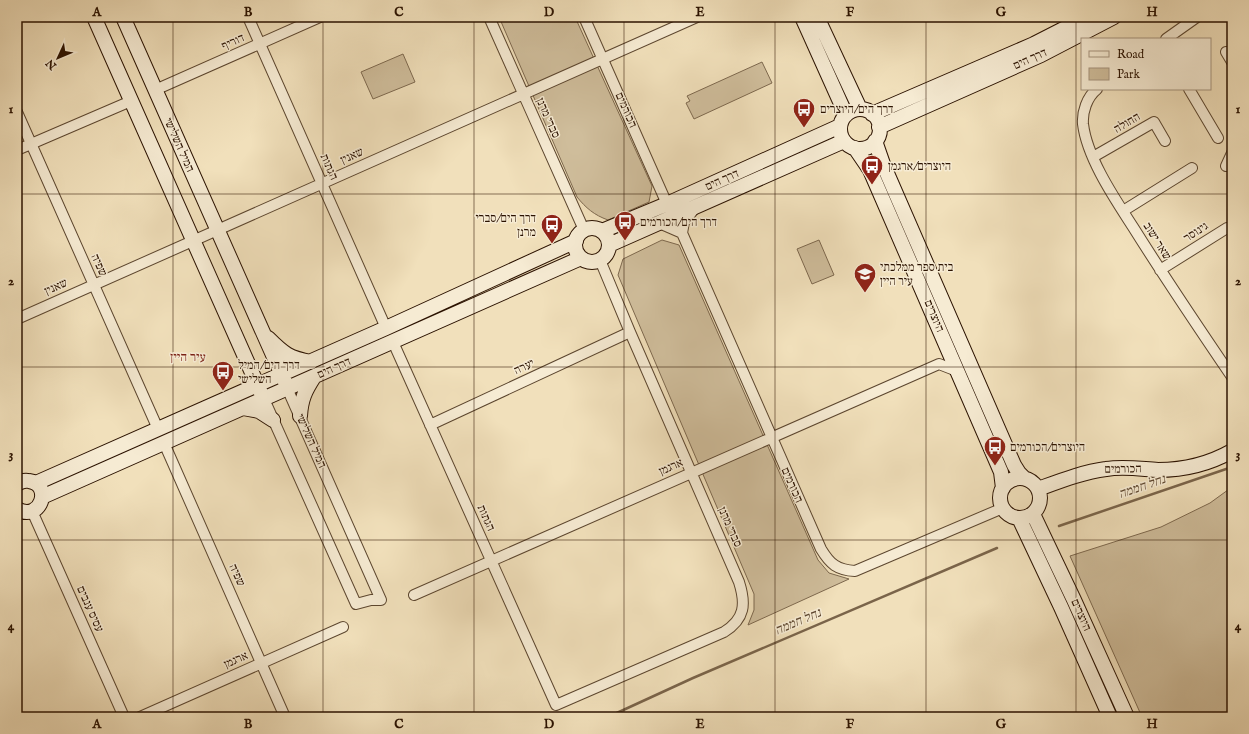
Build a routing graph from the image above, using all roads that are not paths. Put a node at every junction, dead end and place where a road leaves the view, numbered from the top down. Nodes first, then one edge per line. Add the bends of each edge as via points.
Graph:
1 (94, 17) edge
2 (123, 17) edge
3 (248, 17) edge
4 (320, 17) edge
5 (489, 17) edge
6 (584, 17) edge
7 (697, 17) edge
8 (802, 17) edge
9 (817, 17) edge
10 (1087, 17) edge
11 (1114, 17) edge
12 (1197, 17) edge
13 (1167, 38) edge
14 (260, 44) junction
15 (1226, 52) dead end
16 (602, 58) junction
17 (1232, 62) edge
18 (155, 90) junction
19 (1097, 90) edge
20 (1190, 90) edge
21 (524, 95) junction
22 (131, 101) junction
23 (866, 111) junction
24 (17, 112) edge
25 (843, 120) junction
26 (879, 127) junction
27 (1218, 138) dead end
28 (875, 141) junction
29 (1165, 142) dead end
30 (31, 144) junction
31 (849, 144) junction
32 (17, 150) edge
33 (1232, 154) edge
34 (1093, 157) junction
35 (1226, 166) dead end
36 (1192, 168) dead end
37 (322, 184) junction
38 (667, 204) junction
39 (695, 207) junction
40 (1123, 211) junction
41 (659, 223) junction
42 (1227, 228) dead end
43 (218, 230) junction
44 (602, 231) junction
45 (682, 233) junction
46 (580, 236) junction
47 (193, 240) junction
48 (609, 246) junction
49 (581, 258) junction
50 (600, 260) junction
51 (1160, 270) junction
52 (94, 284) junction
53 (17, 319) edge
54 (386, 328) junction
55 (630, 332) junction
56 (263, 333) junction
57 (392, 342) junction
58 (946, 346) junction
59 (311, 362) junction
60 (248, 363) junction
61 (939, 364) junction
62 (957, 371) junction
63 (281, 375) junction
64 (314, 377) junction
65 (1232, 377) edge
66 (257, 385) junction
67 (287, 388) junction
68 (239, 393) junction
69 (264, 399) junction
70 (243, 408) junction
71 (300, 416) junction
72 (273, 420) junction
73 (430, 425) junction
74 (158, 429) junction
75 (772, 438) junction
76 (164, 443) junction
77 (1232, 451) edge
78 (692, 472) junction
79 (1024, 478) junction
80 (18, 481) edge
81 (36, 483) junction
82 (1003, 488) junction
83 (1038, 489) junction
84 (42, 497) junction
85 (1003, 508) junction
86 (17, 510) edge
87 (32, 511) junction
88 (1033, 514) junction
89 (1019, 518) junction
90 (491, 561) junction
91 (414, 595) dead end
92 (343, 627) dead end
93 (261, 663) junction
94 (556, 704) joint
95 (124, 717) edge
96 (140, 717) edge
97 (285, 717) edge
98 (1110, 717) edge
99 (1127, 717) edge

1 - 22 street, המיל השלישי
2 - 18 street, המיל השלישי
3 - 14 street, הגתות
4 - 14 street, דוריף
5 - 21 street, סברי מרנן
6 - 16 street, הכורמים
7 - 16 street, שאנין
8 - 25 street
9 - 23 street
10 - 23 street, דרך הים via 1034,44
11 - 26 street, דרך הים via 1041,55
12 - 13 street
14 - 18 street, דוריף
14 - 37 street, הגתות
15 - 17 street
16 - 21 street, שאנין
16 - 38 street, הכורמים
18 - 43 street, המיל השלישי
19 - 34 street, שאר ישוב via 1088,99 1083,123
20 - 27 street
21 - 37 street, שאנין
21 - 46 street, סברי מרנן
22 - 30 street
22 - 47 street, המיל השלישי
23 - 25 street via 855,110
23 - 26 street via 876,117
24 - 30 street, שפיה
25 - 31 street via 840,132
25 - 38 street, דרך הים
26 - 28 street
28 - 31 street via 865,148
28 - 79 street, היוצרים via 1014,465
29 - 34 street, החולה via 1154,122
30 - 32 street
30 - 52 street, שפיה
31 - 39 street, דרך הים
31 - 58 street, היוצרים via 870,170
33 - 35 street
34 - 40 street, שאר ישוב
36 - 40 street
37 - 43 street, שאנין
37 - 54 street, הגתות
38 - 44 street, דרך הים
39 - 41 street, דרך הים
39 - 45 street via 684,222
40 - 51 street, שאר ישוב
41 - 45 street
41 - 48 street, דרך הים
42 - 51 street, גינוסר
43 - 47 street, שאנין
43 - 56 street, המיל השלישי
44 - 46 street via 593,228
44 - 48 street via 608,237
45 - 75 street, הכורמים
46 - 49 street via 576,250
46 - 54 street, דרך הים
47 - 52 street, שאנין
47 - 60 street, המיל השלישי
48 - 50 street via 606,256
49 - 50 street via 591,262
49 - 57 street, דרך הים
50 - 55 street, סברי מרנן
51 - 65 street, שאר ישוב
52 - 53 street, שאנין
52 - 74 street, שפיה
54 - 59 street, דרך הים
55 - 73 street, יערה
55 - 78 street, סברי מרנן
56 - 59 street, דרך הים via 287,355
56 - 63 street, המיל השלישי
57 - 64 street, דרך הים
57 - 73 street, הגתות
58 - 61 street
58 - 62 street, היוצרים
59 - 63 street, דרך הים
60 - 66 street, המיל השלישי
60 - 68 street
61 - 62 street
61 - 75 street, ארגמן
62 - 82 street, היוצרים via 1001,472
63 - 66 street, דרך הים
63 - 67 street, המיל השלישי
64 - 67 street, דרך הים
64 - 71 street via 301,401
66 - 68 street, דרך הים
66 - 69 street, המיל השלישי
67 - 69 street, דרך הים
67 - 71 street, המיל השלישי
68 - 74 street, דרך הים
69 - 70 street, דרך הים
69 - 72 street, המיל השלישי
70 - 72 street via 259,411
70 - 76 street, דרך הים
71 - 72 street, המיל השלישי via 381,600 356,604
73 - 90 street, הגתות
74 - 81 street, דרך הים
75 - 78 street, ארגמן
75 - 85 street, הכורמים via 821,549 834,566 845,570 855,571 866,567
76 - 84 street, דרך הים
76 - 93 street, שפיה
77 - 83 street, הכורמים via 1200,465 1181,469 1107,468
78 - 90 street, ארגמן
78 - 94 street, סברי מרנן via 740,582 744,606 740,617 724,632
79 - 82 street via 1014,479
79 - 83 street via 1030,480
80 - 81 street
81 - 84 street
82 - 85 street via 1000,498
83 - 88 street via 1039,505
84 - 87 street via 40,506
85 - 89 street via 1010,515
86 - 87 street
87 - 95 street, עסיס ענבים
88 - 89 street
88 - 99 street, היוצרים
89 - 98 street, היוצרים
90 - 91 street, ארגמן
90 - 94 street, הגתות
92 - 93 street, ארגמן
93 - 96 street, ארגמן
93 - 97 street, שפיה

